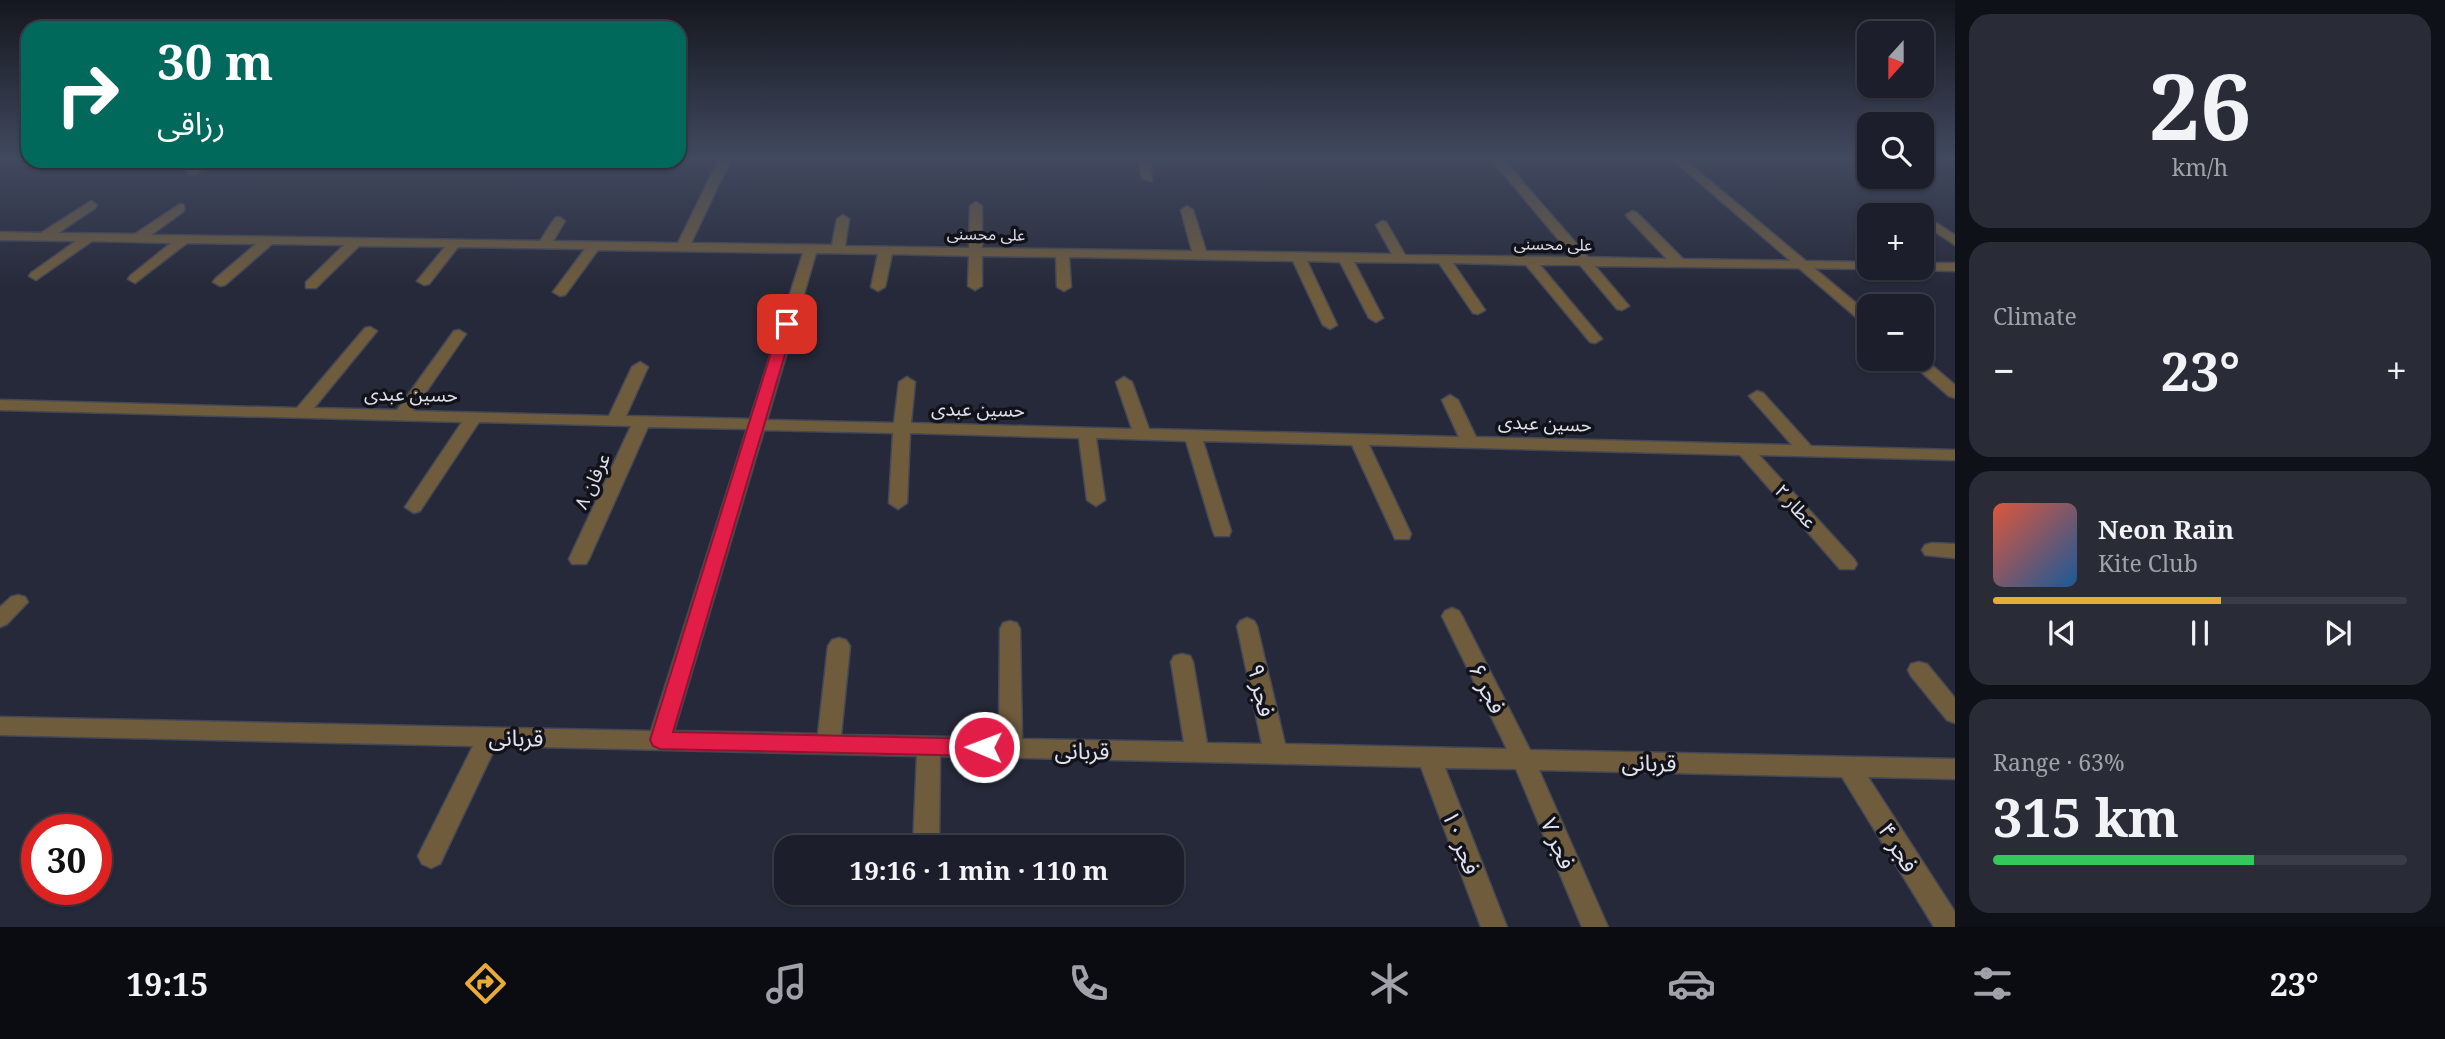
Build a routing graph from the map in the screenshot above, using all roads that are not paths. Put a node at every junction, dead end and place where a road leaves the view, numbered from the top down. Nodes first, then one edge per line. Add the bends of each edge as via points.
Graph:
1 (704, 202) edge
2 (1534, 202) edge
3 (1729, 202) edge
4 (91, 205) dead end
5 (976, 206) dead end
6 (180, 208) dead end
7 (1187, 210) dead end
8 (1632, 215) dead end
9 (843, 219) dead end
10 (559, 221) dead end
11 (1382, 225) dead end
12 (1934, 226) edge
13 (43, 237) junction
14 (90, 237) junction
15 (3, 238) edge
16 (138, 238) junction
17 (184, 239) junction
18 (269, 240) junction
19 (1955, 241) edge
20 (355, 242) junction
21 (455, 243) junction
22 (544, 245) junction
23 (595, 246) junction
24 (683, 247) junction
25 (811, 249) junction
26 (838, 250) junction
27 (886, 250) junction
28 (977, 251) junction
29 (1062, 253) junction
30 (1200, 255) junction
31 (1298, 257) junction
32 (1345, 258) junction
33 (1401, 258) junction
34 (1443, 259) junction
35 (1530, 261) junction
36 (1584, 262) junction
37 (1679, 263) junction
38 (1803, 265) junction
39 (1857, 266) edge
40 (1934, 267) edge
41 (1955, 267) edge
42 (36, 276) dead end
43 (135, 279) dead end
44 (424, 281) dead end
45 (220, 282) dead end
46 (312, 285) dead end
47 (975, 286) dead end
48 (877, 287) dead end
49 (1064, 287) dead end
50 (560, 292) dead end
51 (1622, 306) dead end
52 (1478, 310) dead end
53 (1857, 311) edge
54 (1376, 318) dead end
55 (1330, 326) dead end
56 (370, 331) dead end
57 (460, 334) dead end
58 (1595, 339) dead end
59 (640, 367) dead end
60 (1928, 371) edge
61 (907, 382) dead end
62 (1124, 382) dead end
63 (1955, 393) edge
64 (1756, 396) dead end
65 (1450, 400) dead end
66 (0, 405) edge
67 (301, 413) junction
68 (402, 415) junction
69 (474, 417) junction
70 (615, 421) junction
71 (642, 421) junction
72 (755, 424) junction
73 (902, 428) junction
74 (1087, 433) junction
75 (1142, 434) junction
76 (1193, 436) junction
77 (1358, 440) junction
78 (1470, 443) junction
79 (1744, 449) junction
80 (1806, 451) junction
81 (1955, 455) edge
82 (1096, 500) dead end
83 (898, 503) dead end
84 (414, 507) dead end
85 (1222, 531) dead end
86 (1402, 534) dead end
87 (1932, 550) dead end
88 (1955, 551) edge
89 (579, 559) dead end
90 (1847, 564) dead end
91 (18, 603) dead end
92 (1452, 616) dead end
93 (0, 619) edge
94 (1247, 626) dead end
95 (1010, 629) dead end
96 (839, 646) dead end
97 (1182, 662) dead end
98 (1919, 670) dead end
99 (1955, 715) edge
100 (0, 726) edge
101 (490, 736) junction
102 (660, 740) junction
103 (828, 744) junction
104 (929, 746) junction
105 (1012, 748) junction
106 (1196, 752) junction
107 (1276, 754) junction
108 (1429, 758) junction
109 (1523, 759) junction
110 (1848, 766) junction
111 (1955, 769) edge
112 (926, 835) edge
113 (431, 856) dead end
114 (1494, 927) edge
115 (1595, 927) edge
116 (1950, 927) edge

1 - 24 street
2 - 36 street
3 - 38 street
4 - 13 street
5 - 28 street
6 - 16 street
7 - 30 street
8 - 37 street
9 - 26 street
10 - 22 street
11 - 33 street
12 - 19 street
13 - 14 street, علی محسنی
13 - 15 street, علی محسنی
14 - 16 street, علی محسنی
14 - 42 street
16 - 17 street, علی محسنی
17 - 18 street, علی محسنی
17 - 43 street
18 - 20 street, علی محسنی
18 - 45 street
20 - 21 street, علی محسنی
20 - 46 street
21 - 22 street, علی محسنی
21 - 44 street
22 - 23 street, علی محسنی
23 - 24 street, علی محسنی
23 - 50 street
24 - 25 street, علی محسنی
25 - 26 street, علی محسنی
25 - 72 street
26 - 27 street, علی محسنی
27 - 28 street, علی محسنی
27 - 48 street
28 - 29 street, علی محسنی
28 - 47 street
29 - 30 street, علی محسنی
29 - 49 street
30 - 31 street, علی محسنی
31 - 32 street, علی محسنی
31 - 55 street
32 - 33 street, علی محسنی
32 - 54 street
33 - 34 street, علی محسنی
34 - 35 street, علی محسنی
34 - 52 street
35 - 36 street, علی محسنی
35 - 58 street
36 - 37 street, علی محسنی
36 - 51 street
37 - 38 street, علی محسنی
38 - 39 street, علی محسنی
38 - 53 street
40 - 41 street
56 - 67 street
57 - 68 street
59 - 70 street
60 - 63 street
61 - 73 street
62 - 75 street
64 - 80 street
65 - 78 street
66 - 67 street, حسین عبدی
67 - 68 street, حسین عبدی
68 - 69 street, حسین عبدی
69 - 70 street, حسین عبدی
69 - 84 street
70 - 71 street, حسین عبدی
71 - 72 street, حسین عبدی
71 - 89 street, عرفان ۸
72 - 73 street, حسین عبدی
72 - 102 street
73 - 74 street, حسین عبدی
73 - 83 street
74 - 75 street, حسین عبدی
74 - 82 street
75 - 76 street, حسین عبدی
76 - 77 street, حسین عبدی
76 - 85 street
77 - 78 street, حسین عبدی
77 - 86 street
78 - 79 street, حسین عبدی
79 - 80 street, حسین عبدی
79 - 90 street, عطار ۲
80 - 81 street, حسین عبدی
87 - 88 street
91 - 93 street
92 - 109 street, فجر ۶
94 - 107 street, فجر ۹
95 - 105 street
96 - 103 street
97 - 106 street
98 - 99 street
100 - 101 street, قربانی
101 - 102 street, قربانی
101 - 113 street
102 - 103 street, قربانی
103 - 104 street, قربانی
104 - 105 street, قربانی
104 - 112 street
105 - 106 street, قربانی
106 - 107 street, قربانی
107 - 108 street, قربانی
108 - 109 street, قربانی
108 - 114 street, فجر ۱۰
109 - 110 street, قربانی
109 - 115 street, فجر ۷
110 - 111 street, قربانی
110 - 116 street, فجر ۴

